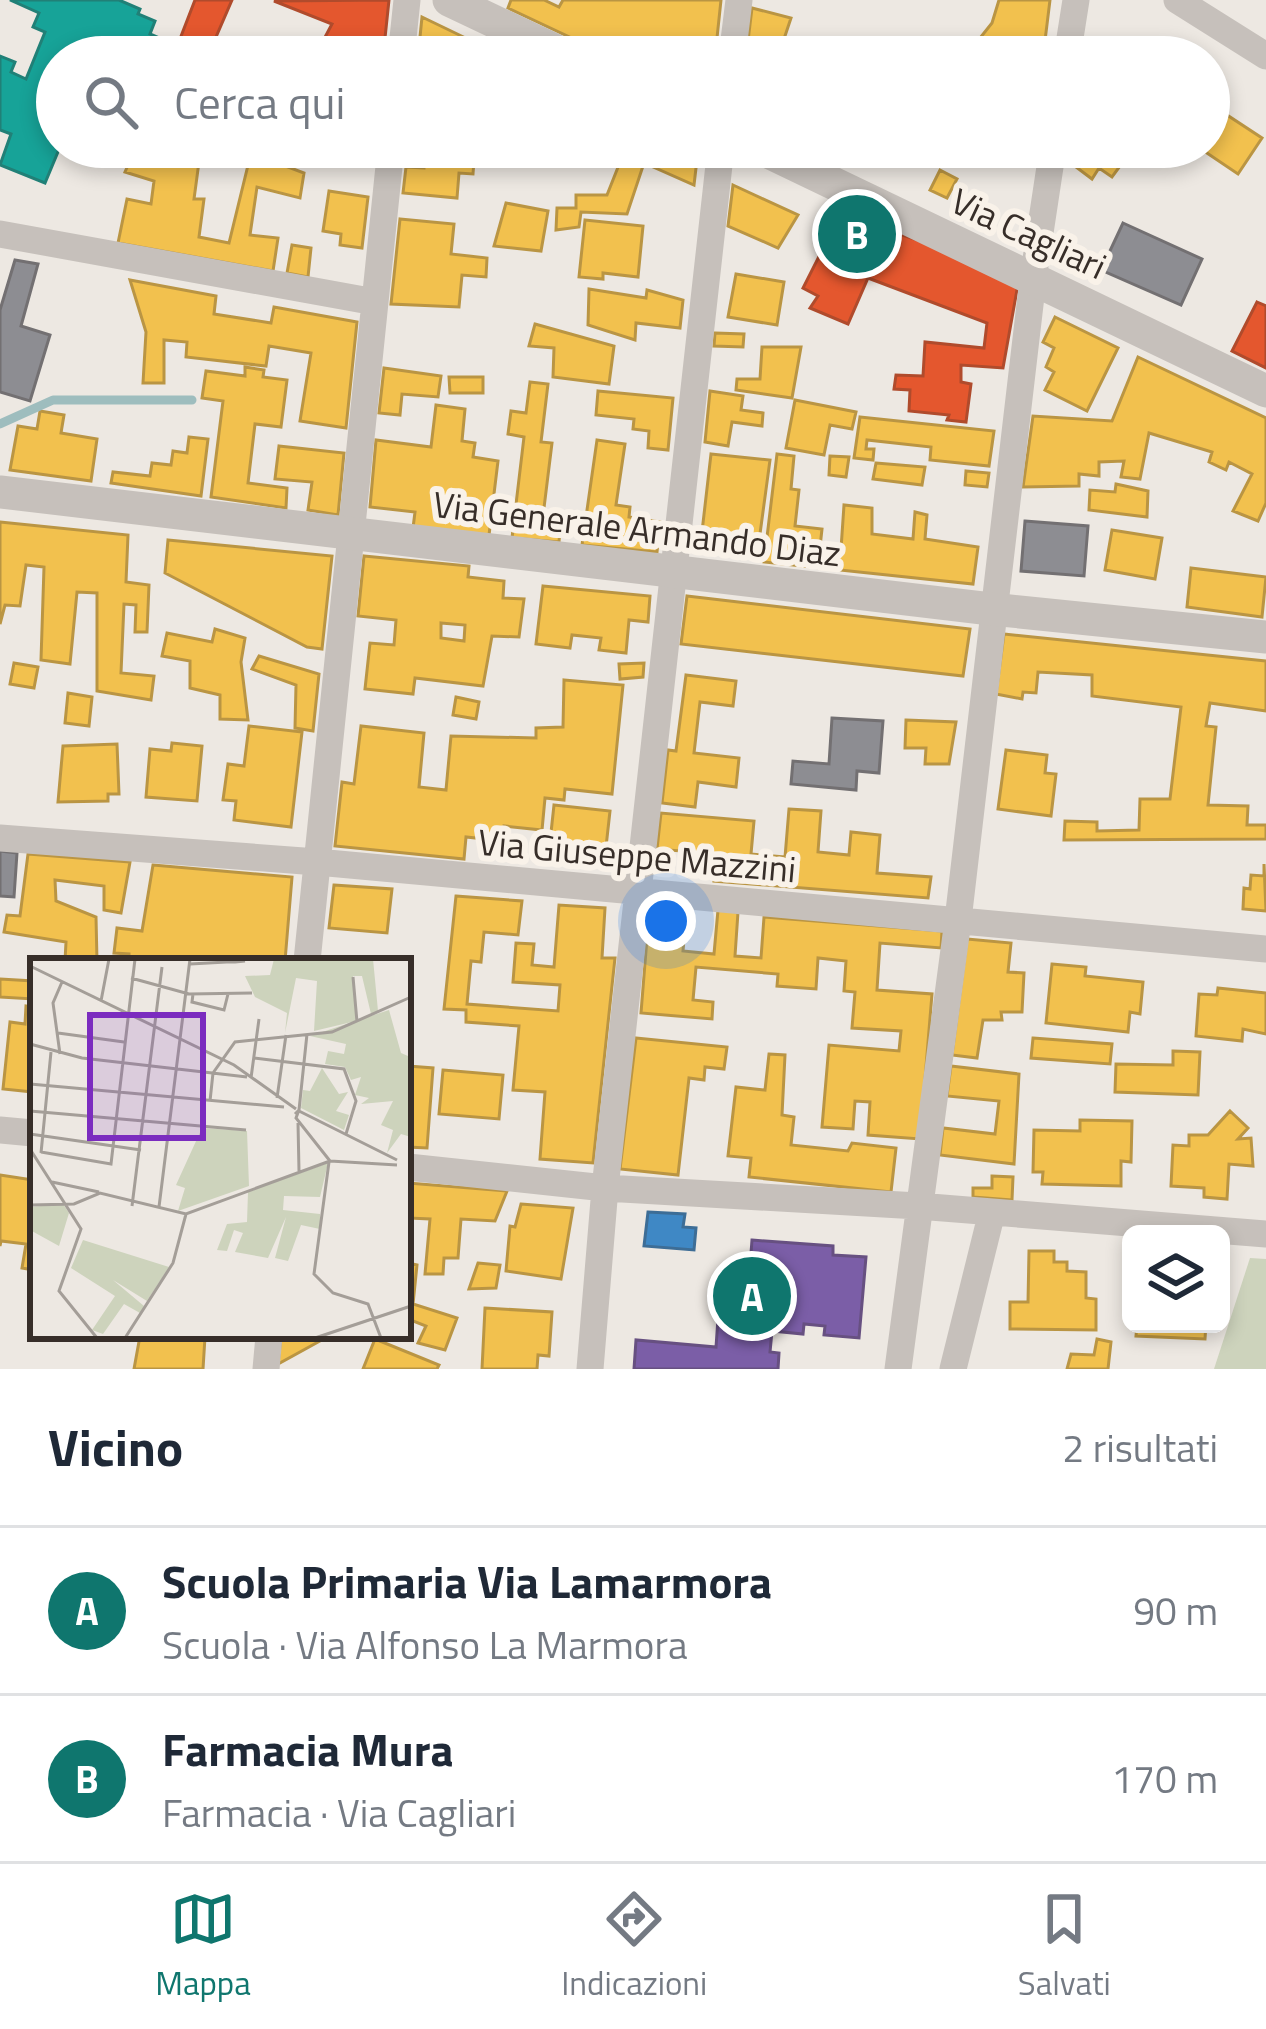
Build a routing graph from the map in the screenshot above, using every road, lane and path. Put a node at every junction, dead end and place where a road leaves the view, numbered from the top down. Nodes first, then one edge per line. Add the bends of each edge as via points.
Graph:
1 (407, 0) edge
2 (449, 0) edge
3 (740, 0) edge
4 (1076, 0) edge
5 (1177, 0) edge
6 (403, 36) edge
7 (525, 36) edge
8 (735, 36) edge
9 (1070, 36) edge
10 (1266, 56) edge
11 (390, 168) edge
12 (719, 168) edge
13 (802, 168) edge
14 (1051, 168) edge
15 (0, 234) edge
16 (1033, 279) junction
17 (376, 302) junction
18 (1266, 391) edge
19 (0, 492) edge
20 (352, 534) junction
21 (674, 572) junction
22 (991, 609) junction
23 (1266, 637) edge
24 (0, 838) edge
25 (317, 862) junction
26 (640, 891) junction
27 (958, 920) junction
28 (1266, 949) edge
29 (307, 958) edge
30 (0, 1130) edge
31 (30, 1132) edge
32 (411, 1167) edge
33 (605, 1189) junction
34 (918, 1206) junction
35 (992, 1212) junction
36 (1266, 1234) edge
37 (269, 1339) edge
38 (266, 1369) edge
39 (590, 1369) edge
40 (898, 1369) edge
41 (952, 1369) edge

1 - 6 street
2 - 7 street
3 - 8 street
4 - 9 street
5 - 10 street
11 - 17 street
12 - 21 street
13 - 16 street, Via Cagliari
14 - 16 street
15 - 17 street
16 - 18 street, Via Cagliari
16 - 22 street
17 - 20 street
19 - 20 street, Via Generale Armando Diaz
20 - 21 street, Via Generale Armando Diaz
20 - 25 street
21 - 22 street, Via Generale Armando Diaz
21 - 26 street
22 - 23 street, Via Generale Armando Diaz
22 - 27 street
24 - 25 street, Via Giuseppe Mazzini
25 - 26 street, Via Giuseppe Mazzini
25 - 29 street
26 - 27 street, Via Giuseppe Mazzini
26 - 33 street
27 - 28 street, Via Giuseppe Mazzini
27 - 34 street
30 - 31 street
32 - 33 street
33 - 34 street
33 - 39 street
34 - 35 street
34 - 40 street
35 - 36 street
35 - 41 street
37 - 38 street

